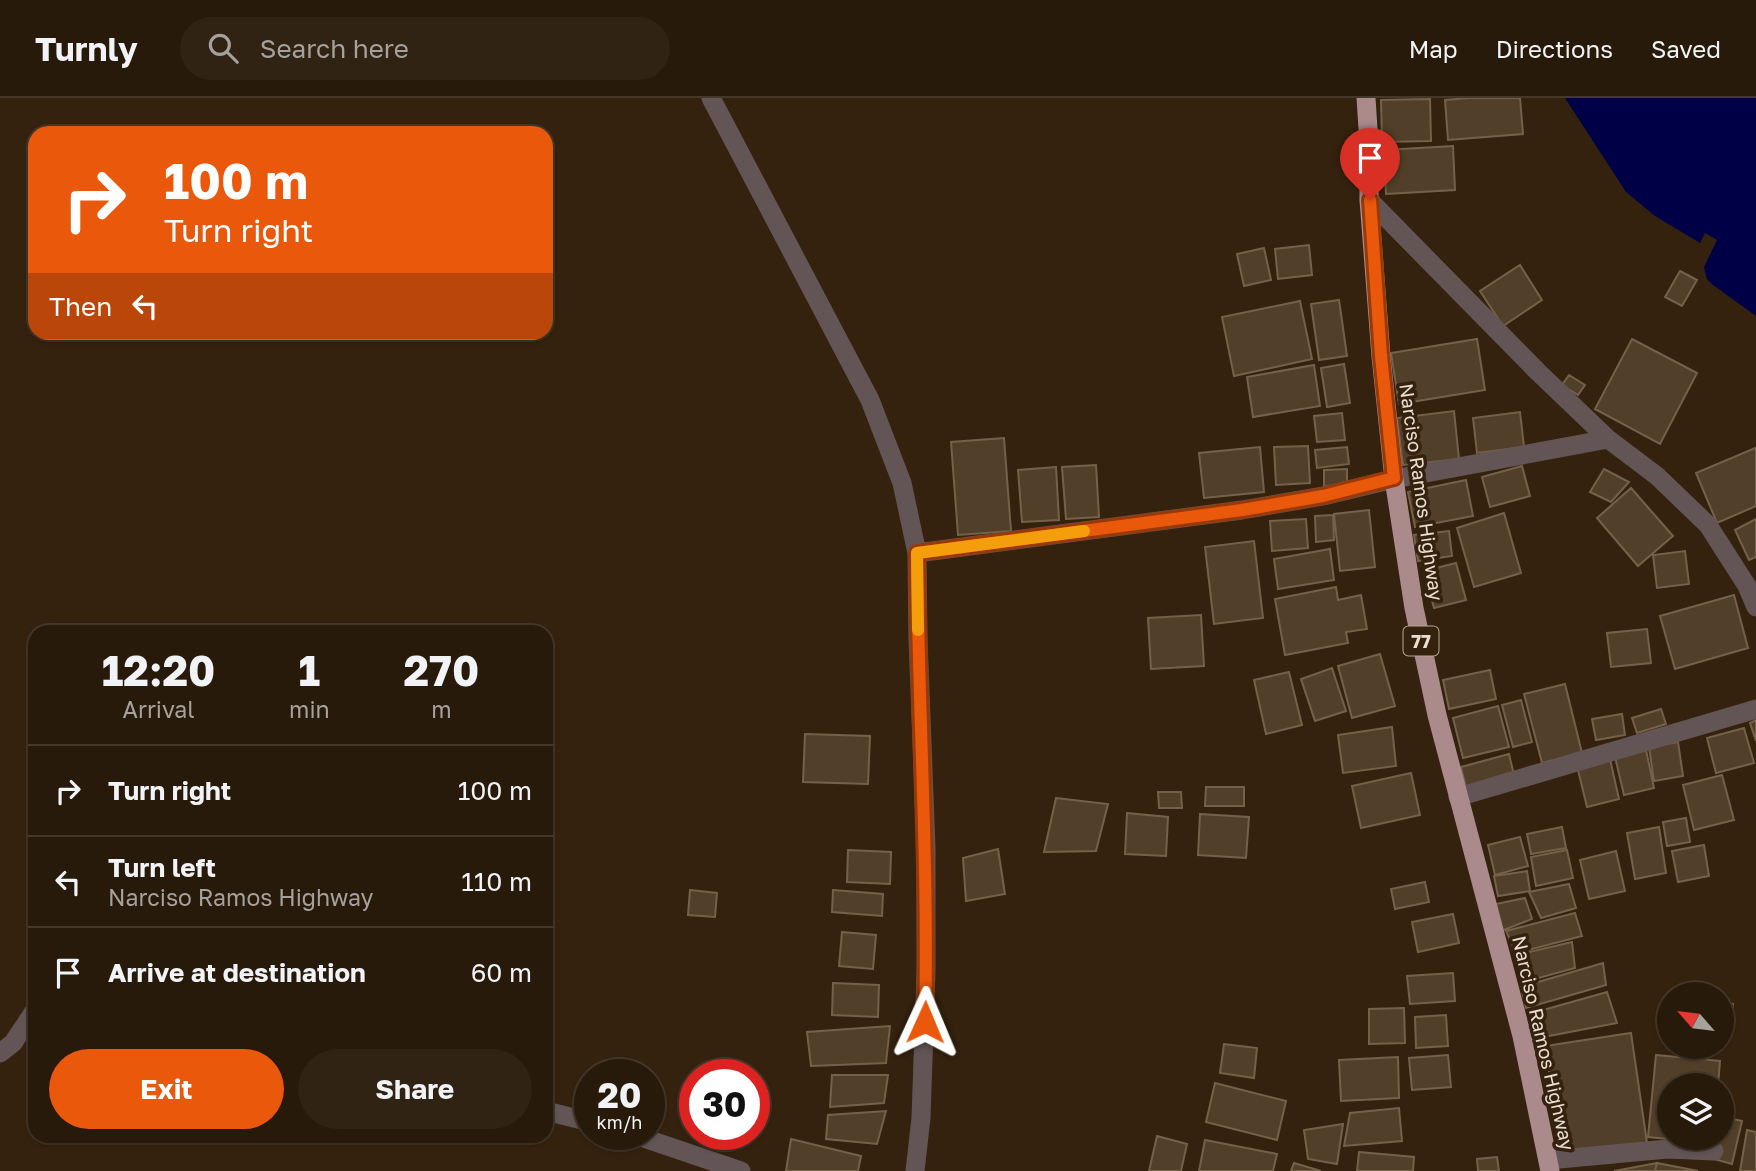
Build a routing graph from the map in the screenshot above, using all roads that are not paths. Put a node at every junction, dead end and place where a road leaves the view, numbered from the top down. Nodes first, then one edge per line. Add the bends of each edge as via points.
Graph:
1 (710, 98) edge
2 (1366, 98) edge
3 (1370, 200) junction
4 (1608, 439) junction
5 (1394, 478) junction
6 (917, 553) junction
7 (1756, 607) edge
8 (1756, 709) edge
9 (1458, 797) junction
10 (28, 1020) edge
11 (0, 1053) edge
12 (553, 1113) edge
13 (574, 1118) edge
14 (665, 1145) edge
15 (1714, 1151) dead end
16 (1550, 1166) edge
17 (741, 1171) edge
18 (915, 1171) edge

1 - 6 street via 870,400 902,483
2 - 3 highway, Narciso Ramos Highway / 77
3 - 4 street
3 - 5 highway, Narciso Ramos Highway / 77
4 - 5 street
4 - 7 street via 1657,476 1708,525
5 - 6 street via 1242,510
5 - 9 highway, Narciso Ramos Highway / 77 via 1415,607
6 - 18 street via 926,972
8 - 9 street
9 - 16 highway, Narciso Ramos Highway / 77 via 1522,1036
10 - 11 street
12 - 13 street
14 - 17 street
15 - 16 street via 1668,1149

